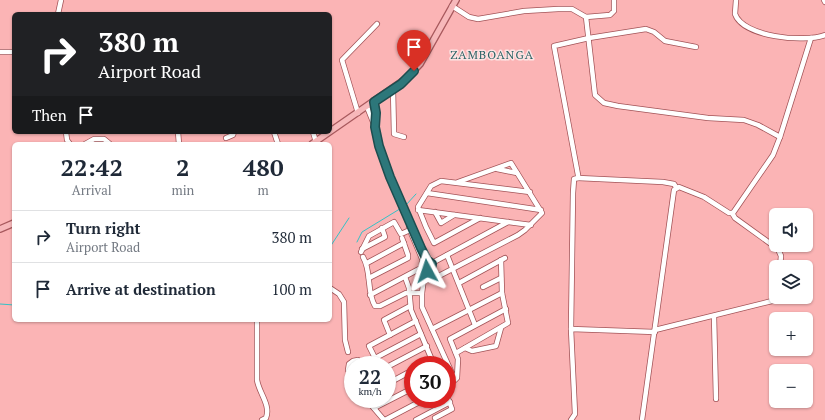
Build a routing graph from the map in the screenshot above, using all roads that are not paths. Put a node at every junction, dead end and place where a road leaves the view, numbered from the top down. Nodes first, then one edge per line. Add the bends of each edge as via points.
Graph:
1 (61, 0) edge
2 (456, 0) edge
3 (614, 0) edge
4 (736, 0) edge
5 (452, 6) junction
6 (58, 12) edge
7 (587, 19) junction
8 (377, 24) dead end
9 (825, 35) edge
10 (589, 38) junction
11 (811, 38) junction
12 (696, 47) dead end
13 (0, 52) edge
14 (12, 52) edge
15 (394, 89) junction
16 (374, 102) junction
17 (367, 107) junction
18 (358, 113) junction
19 (375, 127) junction
20 (332, 131) edge
21 (233, 134) edge
22 (327, 134) edge
23 (404, 137) dead end
24 (780, 137) junction
25 (226, 138) dead end
26 (89, 142) edge
27 (108, 142) edge
28 (315, 142) edge
29 (497, 168) junction
30 (517, 173) junction
31 (578, 178) junction
32 (458, 182) junction
33 (676, 187) junction
34 (530, 192) junction
35 (427, 193) junction
36 (418, 210) junction
37 (541, 210) junction
38 (435, 212) junction
39 (732, 213) junction
40 (454, 215) junction
41 (407, 217) junction
42 (480, 218) junction
43 (508, 222) junction
44 (12, 224) edge
45 (531, 225) junction
46 (382, 228) junction
47 (0, 229) edge
48 (410, 230) junction
49 (418, 244) junction
50 (362, 252) junction
51 (447, 255) junction
52 (781, 260) edge
53 (427, 261) junction
54 (367, 263) junction
55 (453, 269) junction
56 (423, 270) junction
57 (405, 277) junction
58 (369, 278) junction
59 (501, 278) junction
60 (424, 279) junction
61 (459, 283) junction
62 (483, 287) dead end
63 (332, 290) edge
64 (410, 292) junction
65 (422, 293) junction
66 (502, 293) junction
67 (370, 295) junction
68 (769, 303) edge
69 (410, 306) junction
70 (506, 309) junction
71 (469, 310) junction
72 (714, 316) junction
73 (416, 321) junction
74 (257, 322) edge
75 (475, 325) junction
76 (501, 328) junction
77 (432, 329) junction
78 (571, 329) junction
79 (655, 331) junction
80 (421, 334) junction
81 (390, 335) junction
82 (427, 346) junction
83 (465, 348) junction
84 (348, 352) dead end
85 (456, 353) junction
86 (374, 356) edge
87 (379, 356) edge
88 (431, 356) edge
89 (443, 356) edge
90 (396, 362) edge
91 (456, 380) edge
92 (716, 399) dead end
93 (374, 408) edge
94 (407, 408) edge
95 (439, 408) edge
96 (451, 408) edge
97 (433, 411) junction
98 (420, 419) edge
99 (436, 419) edge
100 (262, 420) edge
101 (384, 420) edge
102 (571, 420) edge
103 (642, 420) edge

1 - 6 street
2 - 5 main road
3 - 7 street via 614,11 610,15
4 - 11 street via 734,14 744,25 780,38
5 - 7 street via 475,19 558,9 572,10
5 - 15 main road via 420,64
7 - 10 street
8 - 18 street via 342,60
9 - 11 street
10 - 12 street via 646,29 665,41
10 - 24 street via 595,95 601,101 646,110 744,120
10 - 31 street via 555,45 554,48
11 - 24 street
13 - 14 street
15 - 16 main road
15 - 23 street via 394,134
16 - 17 main road
16 - 19 street
17 - 18 main road
17 - 19 street
18 - 20 main road
19 - 41 street via 381,154
21 - 25 street
22 - 28 main road
24 - 39 street via 773,156 744,200
26 - 27 street via 104,139
29 - 30 street
29 - 30 street via 511,163
29 - 32 street
30 - 34 street
31 - 33 street via 663,182 674,184
31 - 78 street via 574,179 573,193
32 - 34 street
32 - 35 street via 438,182
33 - 39 street via 704,197
33 - 79 street via 673,191
34 - 37 street
35 - 36 street via 418,205
35 - 37 street
36 - 38 street
36 - 42 street via 434,243
37 - 45 street via 542,213
38 - 40 street
38 - 40 street via 441,223
39 - 52 street via 735,218 778,249
40 - 42 street
41 - 48 street
41 - 49 street
42 - 43 street
43 - 45 street
43 - 51 street
44 - 47 main road
45 - 55 street via 518,235
46 - 48 street via 395,221 401,234
46 - 50 street via 369,236
46 - 50 street via 385,236
48 - 49 street
49 - 53 street
50 - 54 street
51 - 53 street
51 - 55 street
53 - 56 street
53 - 56 street via 431,269
54 - 58 street
54 - 58 street via 403,241 408,258
55 - 60 street via 431,280
55 - 61 street
56 - 57 street
56 - 60 street
57 - 64 street
57 - 67 street
58 - 67 street
59 - 61 street via 503,259
59 - 62 street
59 - 66 street
60 - 65 street
61 - 71 street
63 - 84 street via 344,302 345,340
64 - 65 street
64 - 67 street via 378,307
64 - 69 street
65 - 77 street via 422,307
66 - 70 street
66 - 71 street
68 - 72 street
69 - 73 street
69 - 81 street via 384,320
70 - 75 street
70 - 76 street via 508,323
71 - 75 street
71 - 77 street
72 - 79 street
72 - 92 street
73 - 80 street
73 - 81 street
74 - 100 street via 258,389 266,402 268,412
75 - 85 street via 450,339
76 - 83 street
76 - 83 street via 496,346 471,351
77 - 89 street
78 - 79 street
78 - 102 street via 575,414
79 - 103 street
80 - 82 street
80 - 87 street
81 - 86 street via 369,346
82 - 88 street
82 - 90 street
83 - 85 street
85 - 91 street
93 - 101 street
94 - 101 street
95 - 97 street
96 - 99 street
97 - 98 street
97 - 99 street

